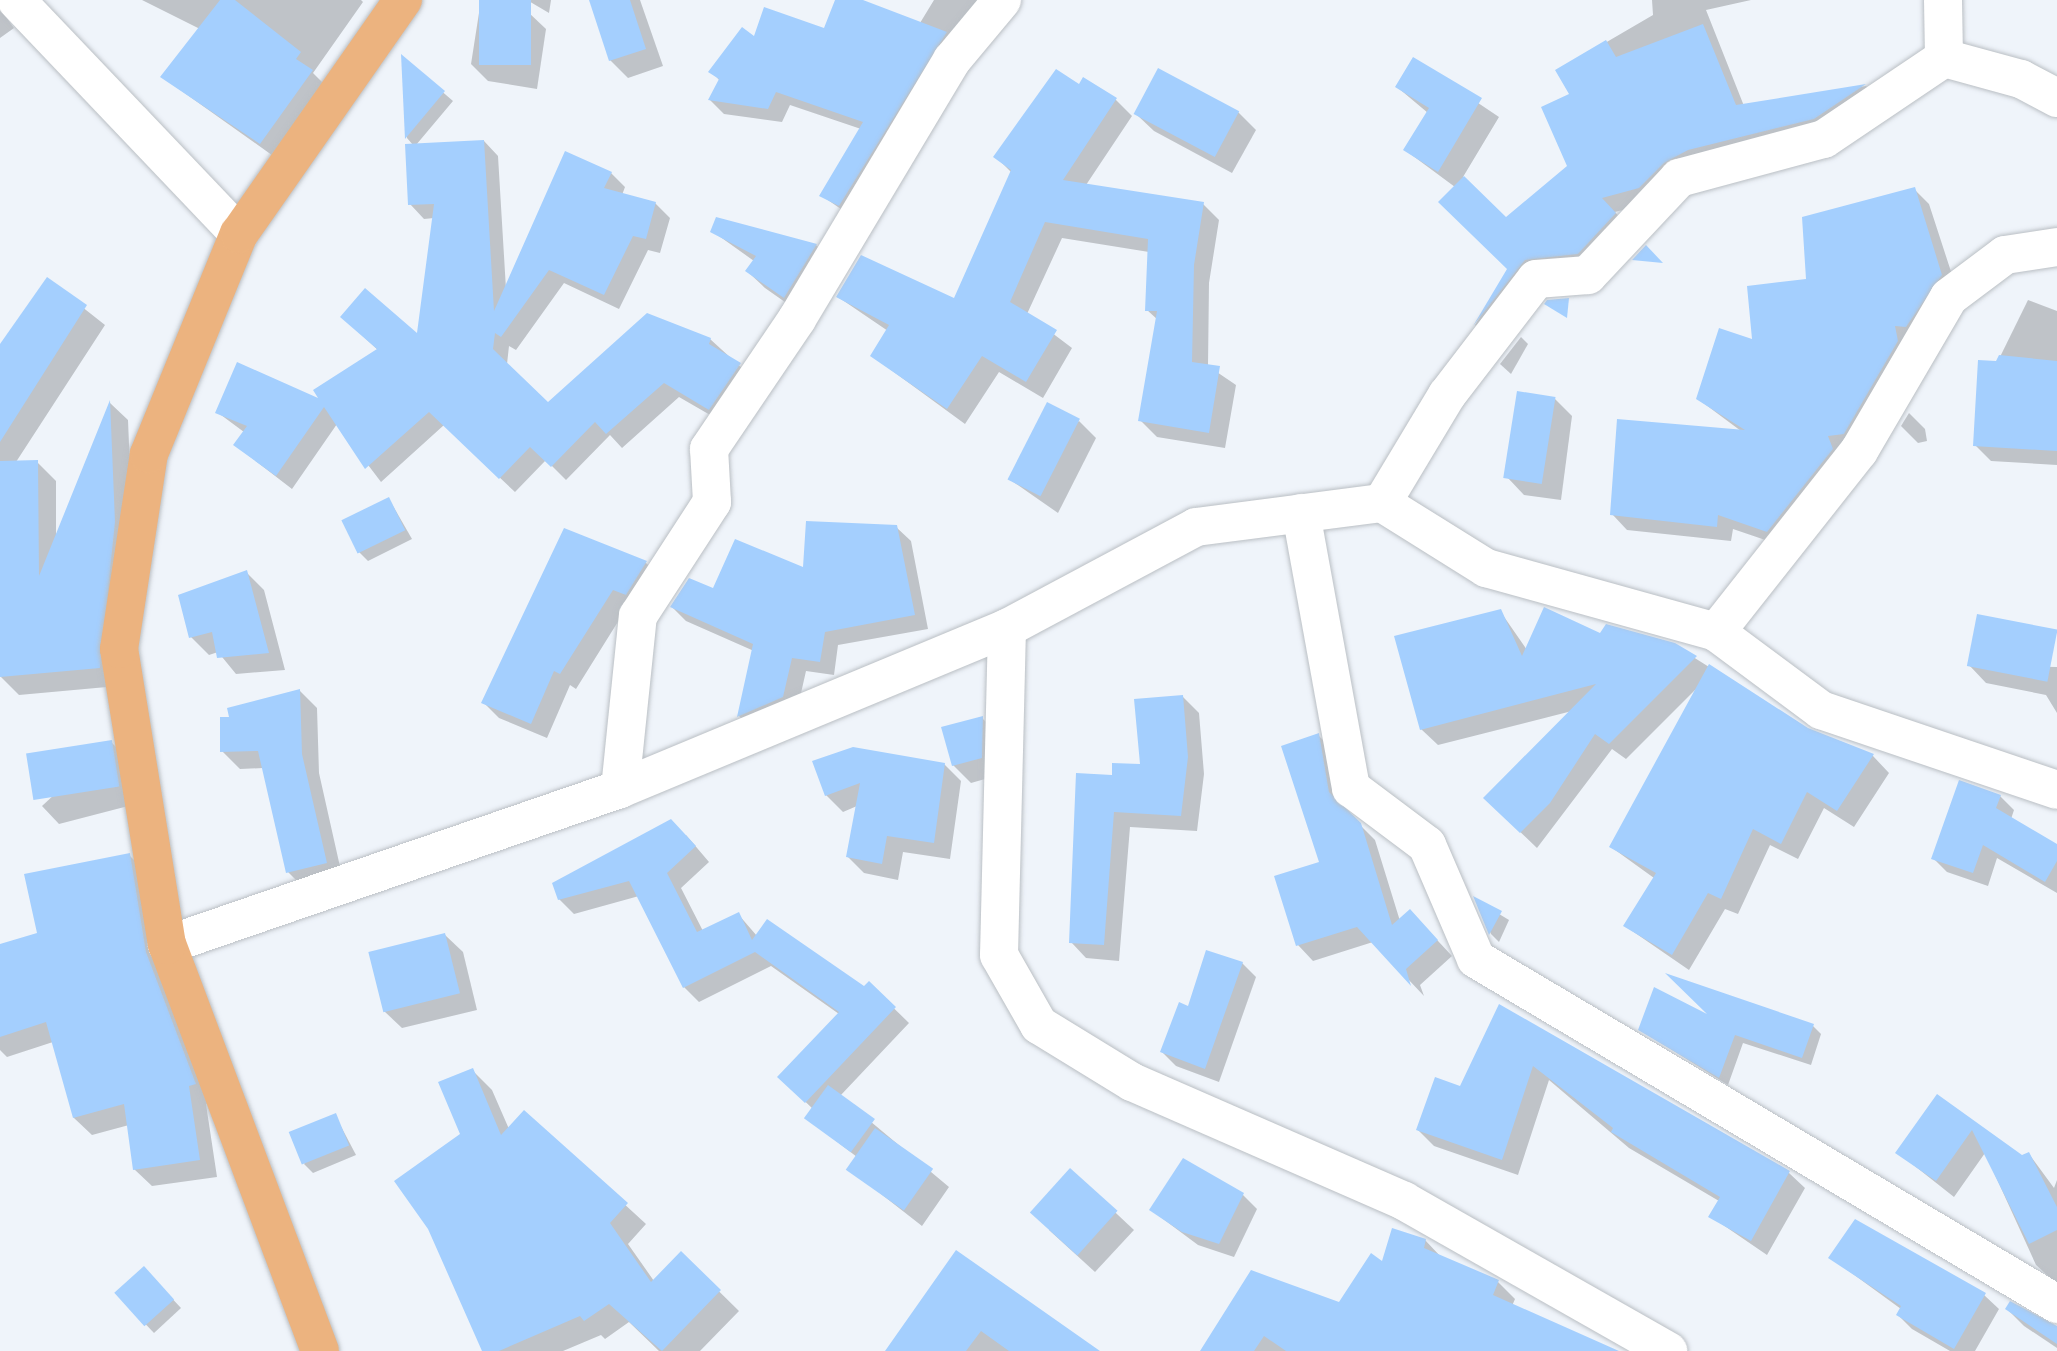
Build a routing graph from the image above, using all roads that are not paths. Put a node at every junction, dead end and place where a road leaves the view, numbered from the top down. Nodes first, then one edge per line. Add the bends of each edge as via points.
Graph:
1 (16, 0) edge
2 (403, 0) edge
3 (1002, 0) edge
4 (1943, 0) edge
5 (1944, 58) junction
6 (2057, 98) edge
7 (239, 234) junction
8 (2057, 247) edge
9 (1382, 503) junction
10 (1301, 513) junction
11 (1007, 628) junction
12 (1716, 632) junction
13 (620, 789) junction
14 (2057, 790) edge
15 (167, 945) junction
16 (2057, 1304) edge
17 (320, 1351) edge
18 (1668, 1351) edge

1 - 7 street
2 - 7 main road
3 - 13 street via 952,60 797,319 709,449 712,502 638,616
4 - 5 street
5 - 6 street via 2021,79
5 - 9 street via 1824,139 1679,178 1588,275 1536,279 1447,395
7 - 15 main road via 149,454 119,649
8 - 12 street via 2005,255 1950,297 1859,452
9 - 10 street
9 - 12 street via 1486,568
10 - 11 street via 1196,527
10 - 16 street via 1350,788 1427,845 1476,959
11 - 13 street
11 - 18 street via 999,955 1039,1026 1132,1083 1404,1201
12 - 14 street via 1821,710
13 - 15 street
15 - 17 main road

